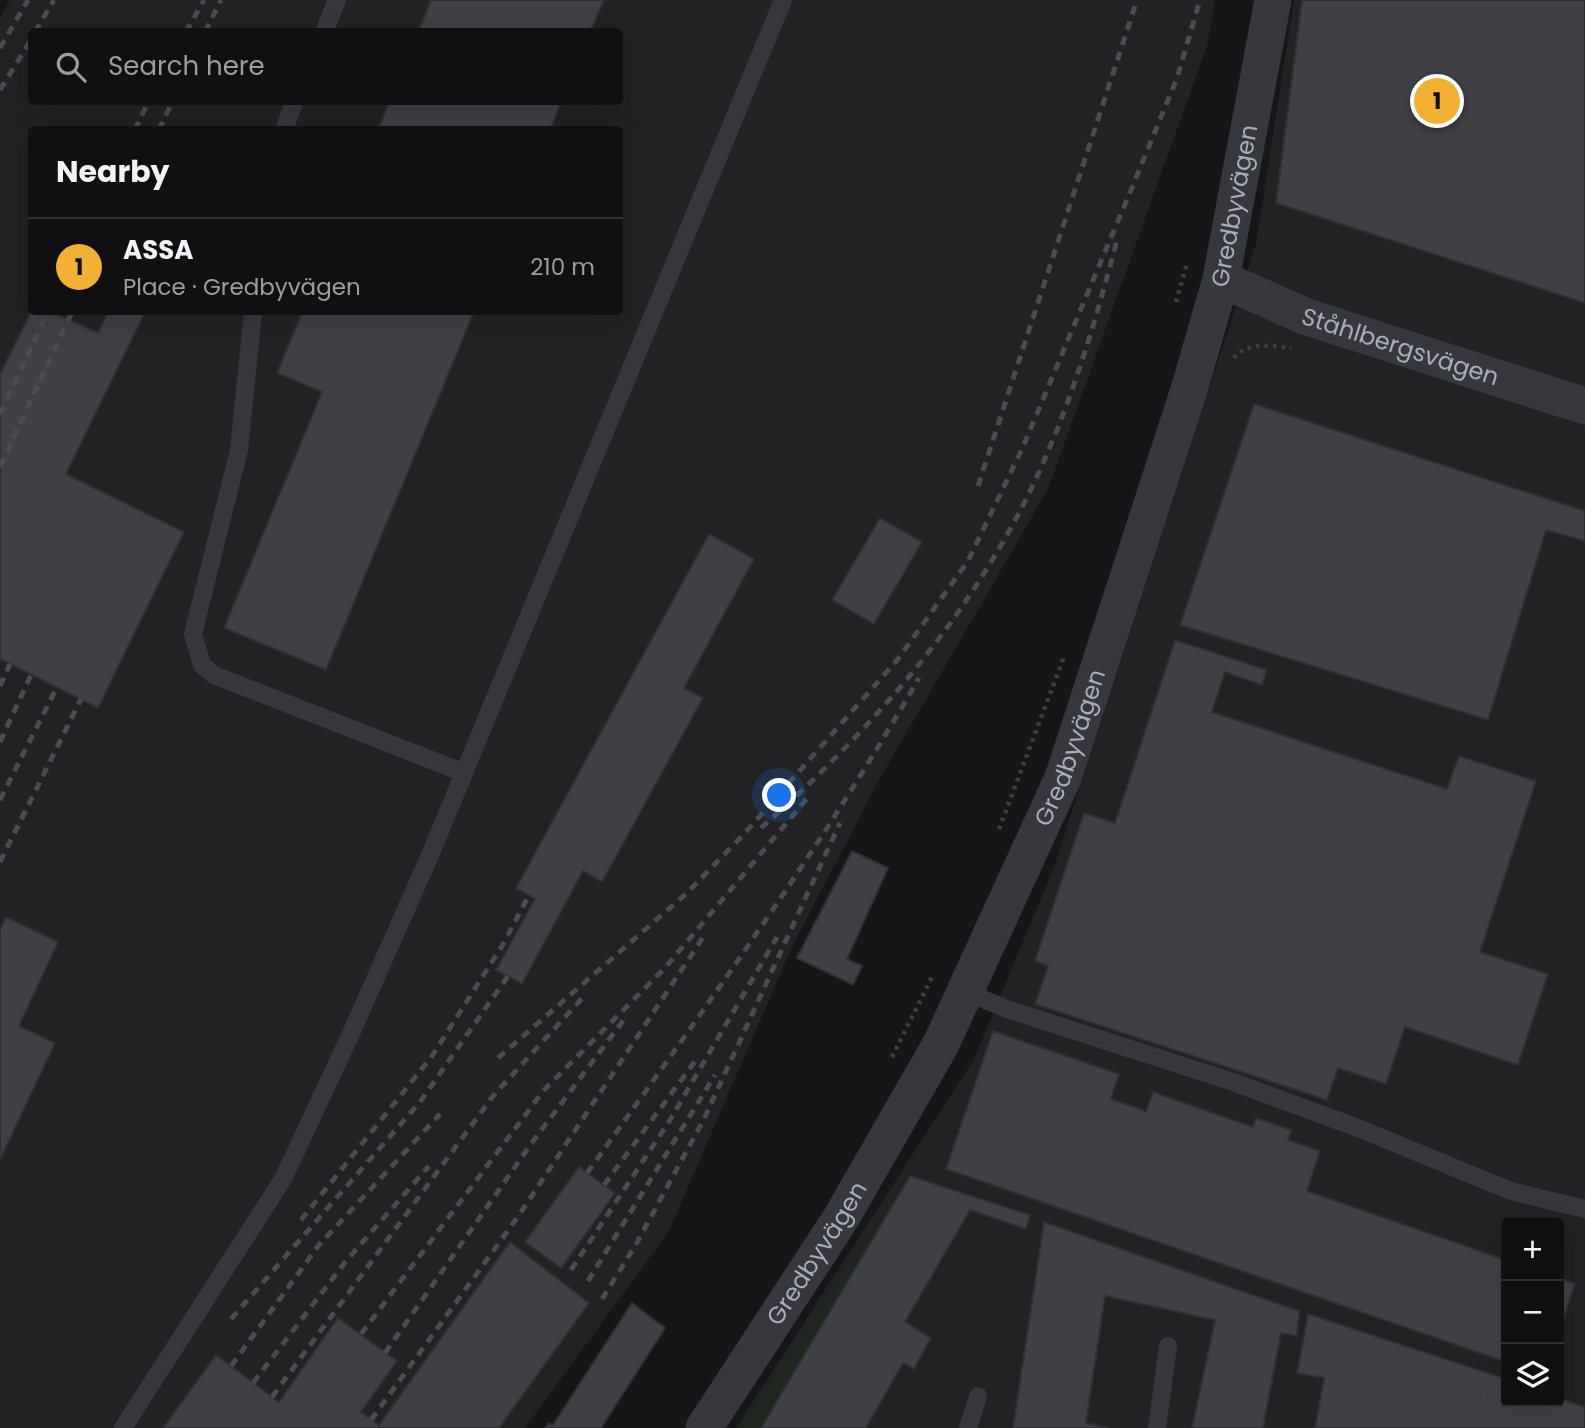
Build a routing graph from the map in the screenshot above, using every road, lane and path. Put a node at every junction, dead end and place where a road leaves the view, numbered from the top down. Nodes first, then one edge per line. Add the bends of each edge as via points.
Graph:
1 (337, 0) edge
2 (783, 0) edge
3 (1273, 0) edge
4 (326, 28) edge
5 (293, 105) edge
6 (285, 126) edge
7 (1189, 255) dead end
8 (1221, 279) junction
9 (1175, 306) dead end
10 (253, 315) edge
11 (1304, 350) dead end
12 (1232, 362) dead end
13 (1585, 406) edge
14 (1066, 652) dead end
15 (462, 772) junction
16 (999, 831) dead end
17 (933, 974) dead end
18 (966, 992) junction
19 (891, 1058) dead end
20 (1585, 1209) edge
21 (1168, 1346) dead end
22 (978, 1396) dead end
23 (123, 1428) edge
24 (704, 1428) edge
25 (968, 1428) edge
26 (1157, 1428) edge

1 - 4 lane
2 - 15 lane
3 - 8 street, Gredbyvägen
5 - 6 lane
7 - 9 path
8 - 13 street, Ståhlbergsvägen via 1307,317
8 - 18 street, Gredbyvägen via 1063,778
10 - 15 lane via 239,450 193,634 202,665 214,675
11 - 12 path via 1261,345 1238,353
14 - 16 path
15 - 23 lane via 426,866 283,1179
17 - 19 path
18 - 20 lane via 1358,1128 1511,1191
18 - 24 street, Gredbyvägen via 841,1218
21 - 26 lane
22 - 25 lane

